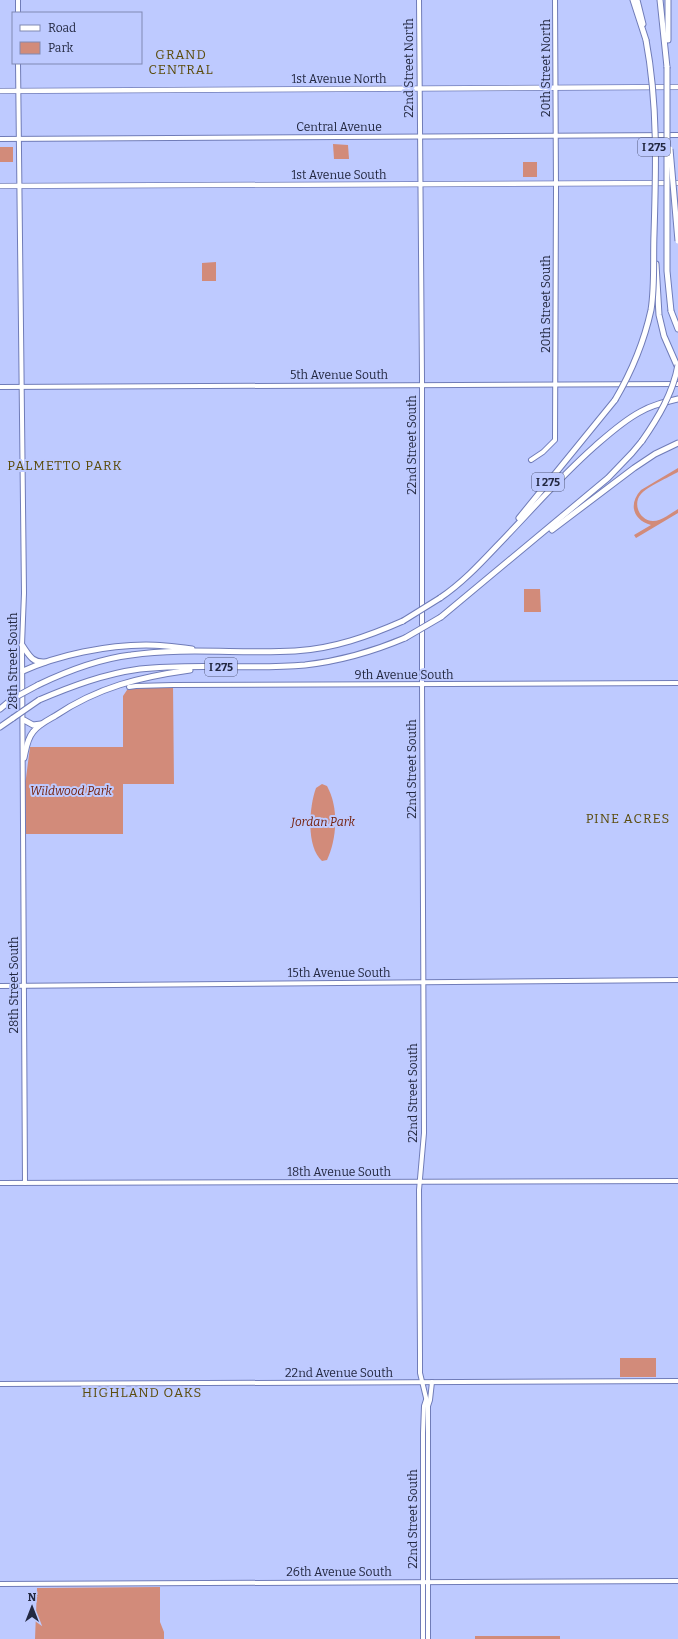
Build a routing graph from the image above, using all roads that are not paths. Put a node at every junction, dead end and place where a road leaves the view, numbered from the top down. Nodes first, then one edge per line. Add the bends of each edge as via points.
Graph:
1 (18, 0) edge
2 (419, 0) edge
3 (555, 0) edge
4 (633, 0) edge
5 (638, 0) edge
6 (660, 0) edge
7 (668, 0) edge
8 (18, 12) edge
9 (646, 40) junction
10 (18, 64) edge
11 (667, 68) junction
12 (678, 87) edge
13 (419, 88) junction
14 (555, 88) junction
15 (0, 91) edge
16 (18, 91) junction
17 (667, 119) junction
18 (678, 135) edge
19 (556, 136) junction
20 (419, 137) junction
21 (0, 139) edge
22 (18, 139) junction
23 (556, 183) junction
24 (678, 183) edge
25 (421, 184) junction
26 (0, 186) edge
27 (18, 186) junction
28 (655, 205) junction
29 (678, 241) edge
30 (678, 329) edge
31 (678, 366) edge
32 (556, 384) junction
33 (678, 384) edge
34 (422, 385) junction
35 (0, 387) edge
36 (21, 387) junction
37 (678, 400) edge
38 (678, 443) edge
39 (531, 460) dead end
40 (480, 564) junction
41 (490, 576) junction
42 (22, 646) junction
43 (223, 651) junction
44 (48, 662) junction
45 (211, 667) junction
46 (23, 671) junction
47 (678, 683) edge
48 (422, 684) junction
49 (130, 687) dead end
50 (0, 709) edge
51 (24, 720) junction
52 (44, 723) junction
53 (0, 727) edge
54 (24, 758) junction
55 (678, 980) edge
56 (423, 982) junction
57 (0, 986) edge
58 (23, 986) junction
59 (678, 1181) edge
60 (25, 1182) junction
61 (420, 1182) junction
62 (0, 1183) edge
63 (678, 1381) edge
64 (422, 1382) junction
65 (432, 1382) junction
66 (0, 1384) edge
67 (426, 1400) junction
68 (428, 1406) junction
69 (678, 1581) edge
70 (423, 1582) junction
71 (429, 1582) junction
72 (0, 1584) edge
73 (423, 1639) edge
74 (428, 1639) edge

1 - 8 street
2 - 13 street, 22nd Street North
3 - 14 street, 20th Street North
4 - 9 highway
5 - 9 highway, I 275
6 - 11 highway, I 275
7 - 11 highway
9 - 28 highway, I 275, bridge via 652,90
10 - 16 street, 28th Street South
11 - 17 highway, I 275, bridge
12 - 14 main road, 1st Avenue North
13 - 14 main road, 1st Avenue North
13 - 16 main road, 1st Avenue North
13 - 20 street, 22nd Street North
14 - 19 street, 20th Street North
15 - 16 main road, 1st Avenue North
16 - 22 street, 28th Street South
17 - 29 highway, I 275, bridge
17 - 30 highway, bridge via 667,271 672,312
18 - 19 street, Central Avenue
19 - 20 street, Central Avenue
19 - 23 street, 20th Street South
20 - 22 street, Central Avenue
20 - 25 street, 22nd Street South
21 - 22 street, Central Avenue
22 - 27 street, 28th Street South
23 - 24 main road, 1st Avenue South
23 - 25 main road, 1st Avenue South
23 - 32 street, 20th Street South
25 - 27 main road, 1st Avenue South
25 - 34 street, 22nd Street South
26 - 27 main road, 1st Avenue South
27 - 36 street, 28th Street South
28 - 31 highway, bridge via 659,315 664,336
28 - 40 highway, I 275, bridge via 651,308 637,358 615,400
31 - 41 highway, I 275, bridge via 659,415 628,458 544,533
32 - 33 street, 5th Avenue South
32 - 34 street, 5th Avenue South
32 - 39 street, 20th Street South via 555,440
34 - 36 street, 5th Avenue South
34 - 48 street, 22nd Street South
35 - 36 street, 5th Avenue South
36 - 42 street, 28th Street South via 24,593
37 - 40 highway via 658,404 642,411 608,434 564,475
38 - 41 highway via 634,468
40 - 43 highway, I 275, bridge via 450,592 403,621 350,642 296,651
41 - 45 highway, I 275, bridge via 441,617 405,638 367,653 304,665
42 - 44 highway via 30,658
42 - 46 street, 28th Street South
43 - 44 highway via 148,645 120,646 88,651
43 - 50 highway, I 275, bridge via 152,652 107,660 71,670 38,685 12,699
44 - 46 highway
45 - 52 highway via 116,685 91,695
45 - 53 highway, I 275, bridge via 142,669 112,674 70,686 39,700
46 - 51 street, 28th Street South
47 - 48 street, 9th Avenue South
48 - 49 street, 9th Avenue South
48 - 56 street, 22nd Street South
51 - 52 highway via 34,725
51 - 54 street, 28th Street South
52 - 54 highway via 32,732
54 - 58 street, 28th Street South
55 - 56 street, 15th Avenue South
56 - 58 street, 15th Avenue South
56 - 61 street, 22nd Street South via 424,1133
57 - 58 street, 15th Avenue South
58 - 60 street, 28th Street South
59 - 61 street, 18th Avenue South
60 - 61 street, 18th Avenue South
60 - 62 street, 18th Avenue South
61 - 64 street, 22nd Street South
63 - 65 street, 22nd Avenue South
64 - 65 street, 22nd Avenue South
64 - 66 street, 22nd Avenue South
64 - 67 street, 22nd Street South
65 - 68 street
67 - 68 street, 22nd Street South
67 - 70 street, 22nd Street South
68 - 71 street, 22nd Street South
69 - 71 street, 26th Avenue South
70 - 71 street, 26th Avenue South
70 - 72 street, 26th Avenue South
70 - 73 street, 22nd Street South
71 - 74 street, 22nd Street South

